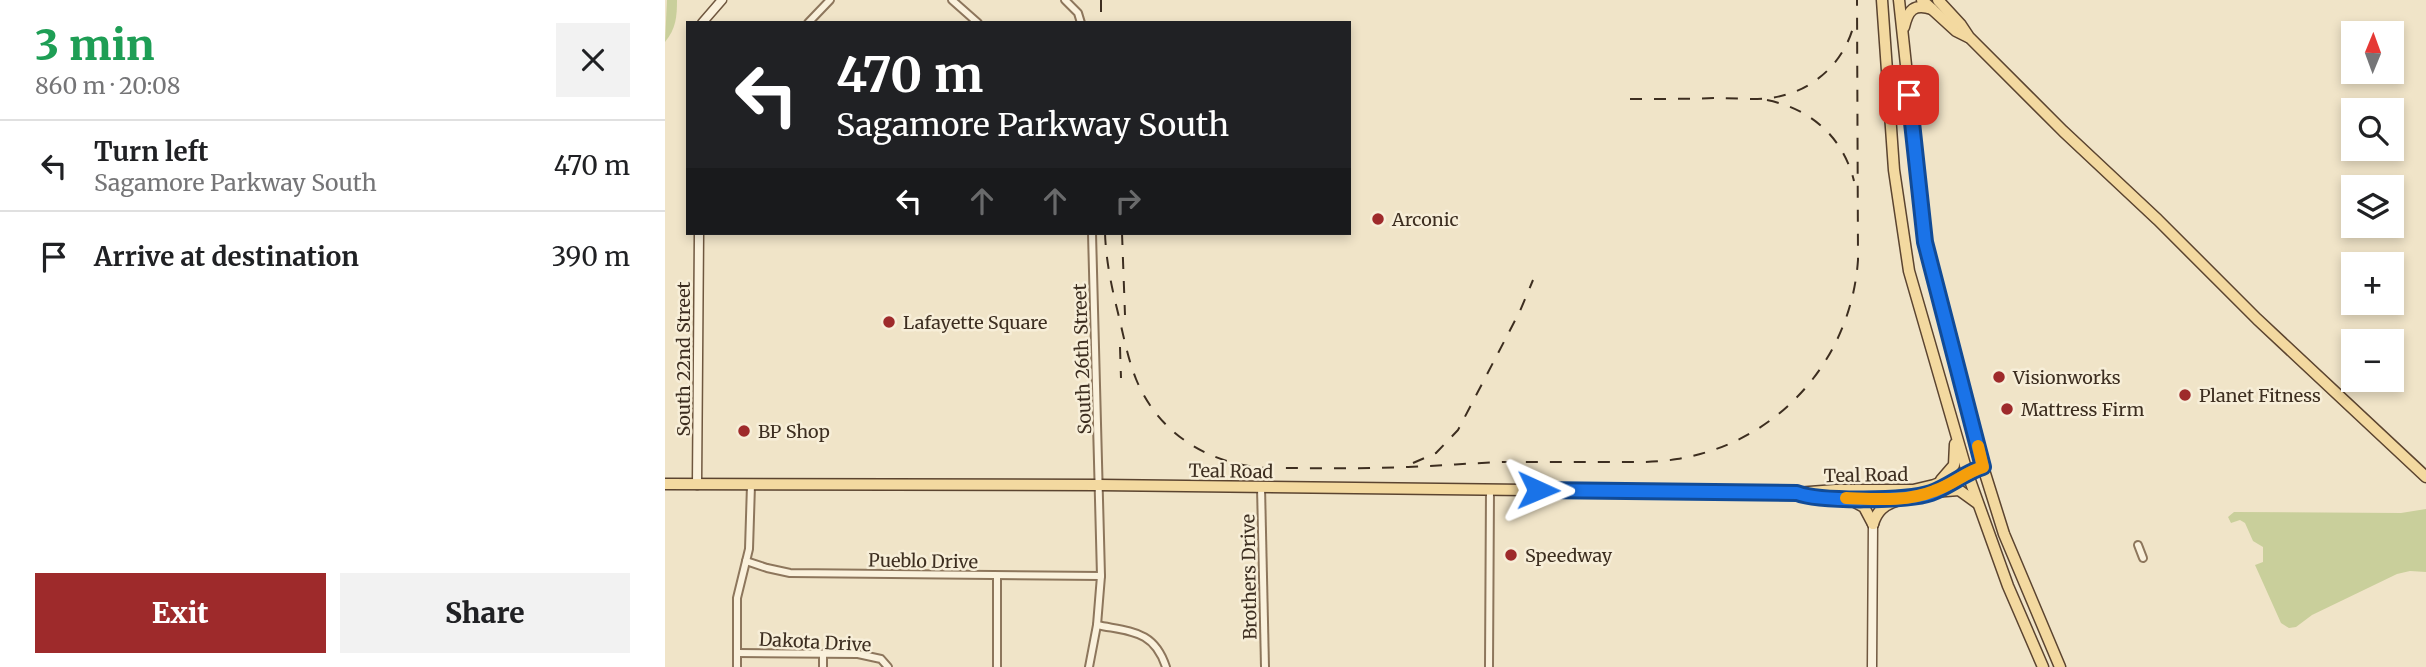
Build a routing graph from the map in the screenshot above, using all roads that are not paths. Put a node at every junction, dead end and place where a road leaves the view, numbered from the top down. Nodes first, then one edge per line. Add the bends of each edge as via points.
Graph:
1 (722, 0) edge
2 (830, 0) edge
3 (952, 0) edge
4 (1065, 0) edge
5 (1882, 0) edge
6 (1899, 0) edge
7 (1922, 0) edge
8 (1935, 5) edge
9 (704, 21) edge
10 (810, 21) edge
11 (976, 21) edge
12 (1080, 21) edge
13 (1902, 34) junction
14 (699, 235) edge
15 (1092, 235) edge
16 (1953, 426) junction
17 (1983, 467) junction
18 (1967, 472) junction
19 (2426, 477) edge
20 (665, 484) edge
21 (697, 485) junction
22 (751, 485) junction
23 (1100, 485) junction
24 (1261, 487) junction
25 (1933, 488) junction
26 (1490, 490) junction
27 (1797, 493) junction
28 (1846, 498) junction
29 (1902, 498) junction
30 (1979, 506) junction
31 (1873, 524) junction
32 (2138, 545) dead end
33 (2143, 558) dead end
34 (746, 561) junction
35 (997, 576) junction
36 (1101, 576) junction
37 (1097, 625) junction
38 (737, 653) junction
39 (823, 654) junction
40 (737, 667) edge
41 (823, 667) edge
42 (888, 667) edge
43 (997, 667) edge
44 (1089, 667) edge
45 (1166, 667) edge
46 (1265, 667) edge
47 (1489, 667) edge
48 (1872, 667) edge
49 (2043, 667) edge
50 (2060, 667) edge

1 - 9 street
2 - 10 street
3 - 11 street
4 - 12 street
5 - 16 main road via 1894,170 1909,271
6 - 13 main road
7 - 8 main road
8 - 13 main road via 1912,9
8 - 19 main road via 1961,25 2257,319
13 - 17 main road via 1925,242
14 - 21 street, South 22nd Street
15 - 23 street, South 26th Street
16 - 18 main road
16 - 25 main road via 1954,465
17 - 18 main road, Teal Road
17 - 50 main road via 2004,534
18 - 25 main road, Teal Road
18 - 30 main road
20 - 21 main road, Teal Road
21 - 22 main road, Teal Road
22 - 23 main road, Teal Road
22 - 34 street
23 - 24 main road, Teal Road
23 - 36 street, South 26th Street
24 - 26 main road, Teal Road
24 - 46 street, Brothers Drive
25 - 27 main road, Teal Road
25 - 29 main road, Teal Road
25 - 30 main road via 1959,490
26 - 27 main road, Teal Road
26 - 47 street
27 - 28 main road, Teal Road
28 - 29 main road, Teal Road
28 - 31 main road via 1864,507
29 - 31 main road via 1885,506
30 - 49 main road
31 - 48 street
32 - 33 street
34 - 35 street, Pueblo Drive via 790,573
34 - 38 street via 737,598
35 - 36 street, Pueblo Drive
35 - 43 street
36 - 37 street, South 26th Street
37 - 44 street, South 26th Street
37 - 45 street via 1144,635 1155,643
38 - 39 street, Dakota Drive
38 - 40 street
39 - 41 street
39 - 42 street, Dakota Drive via 858,654 881,659

